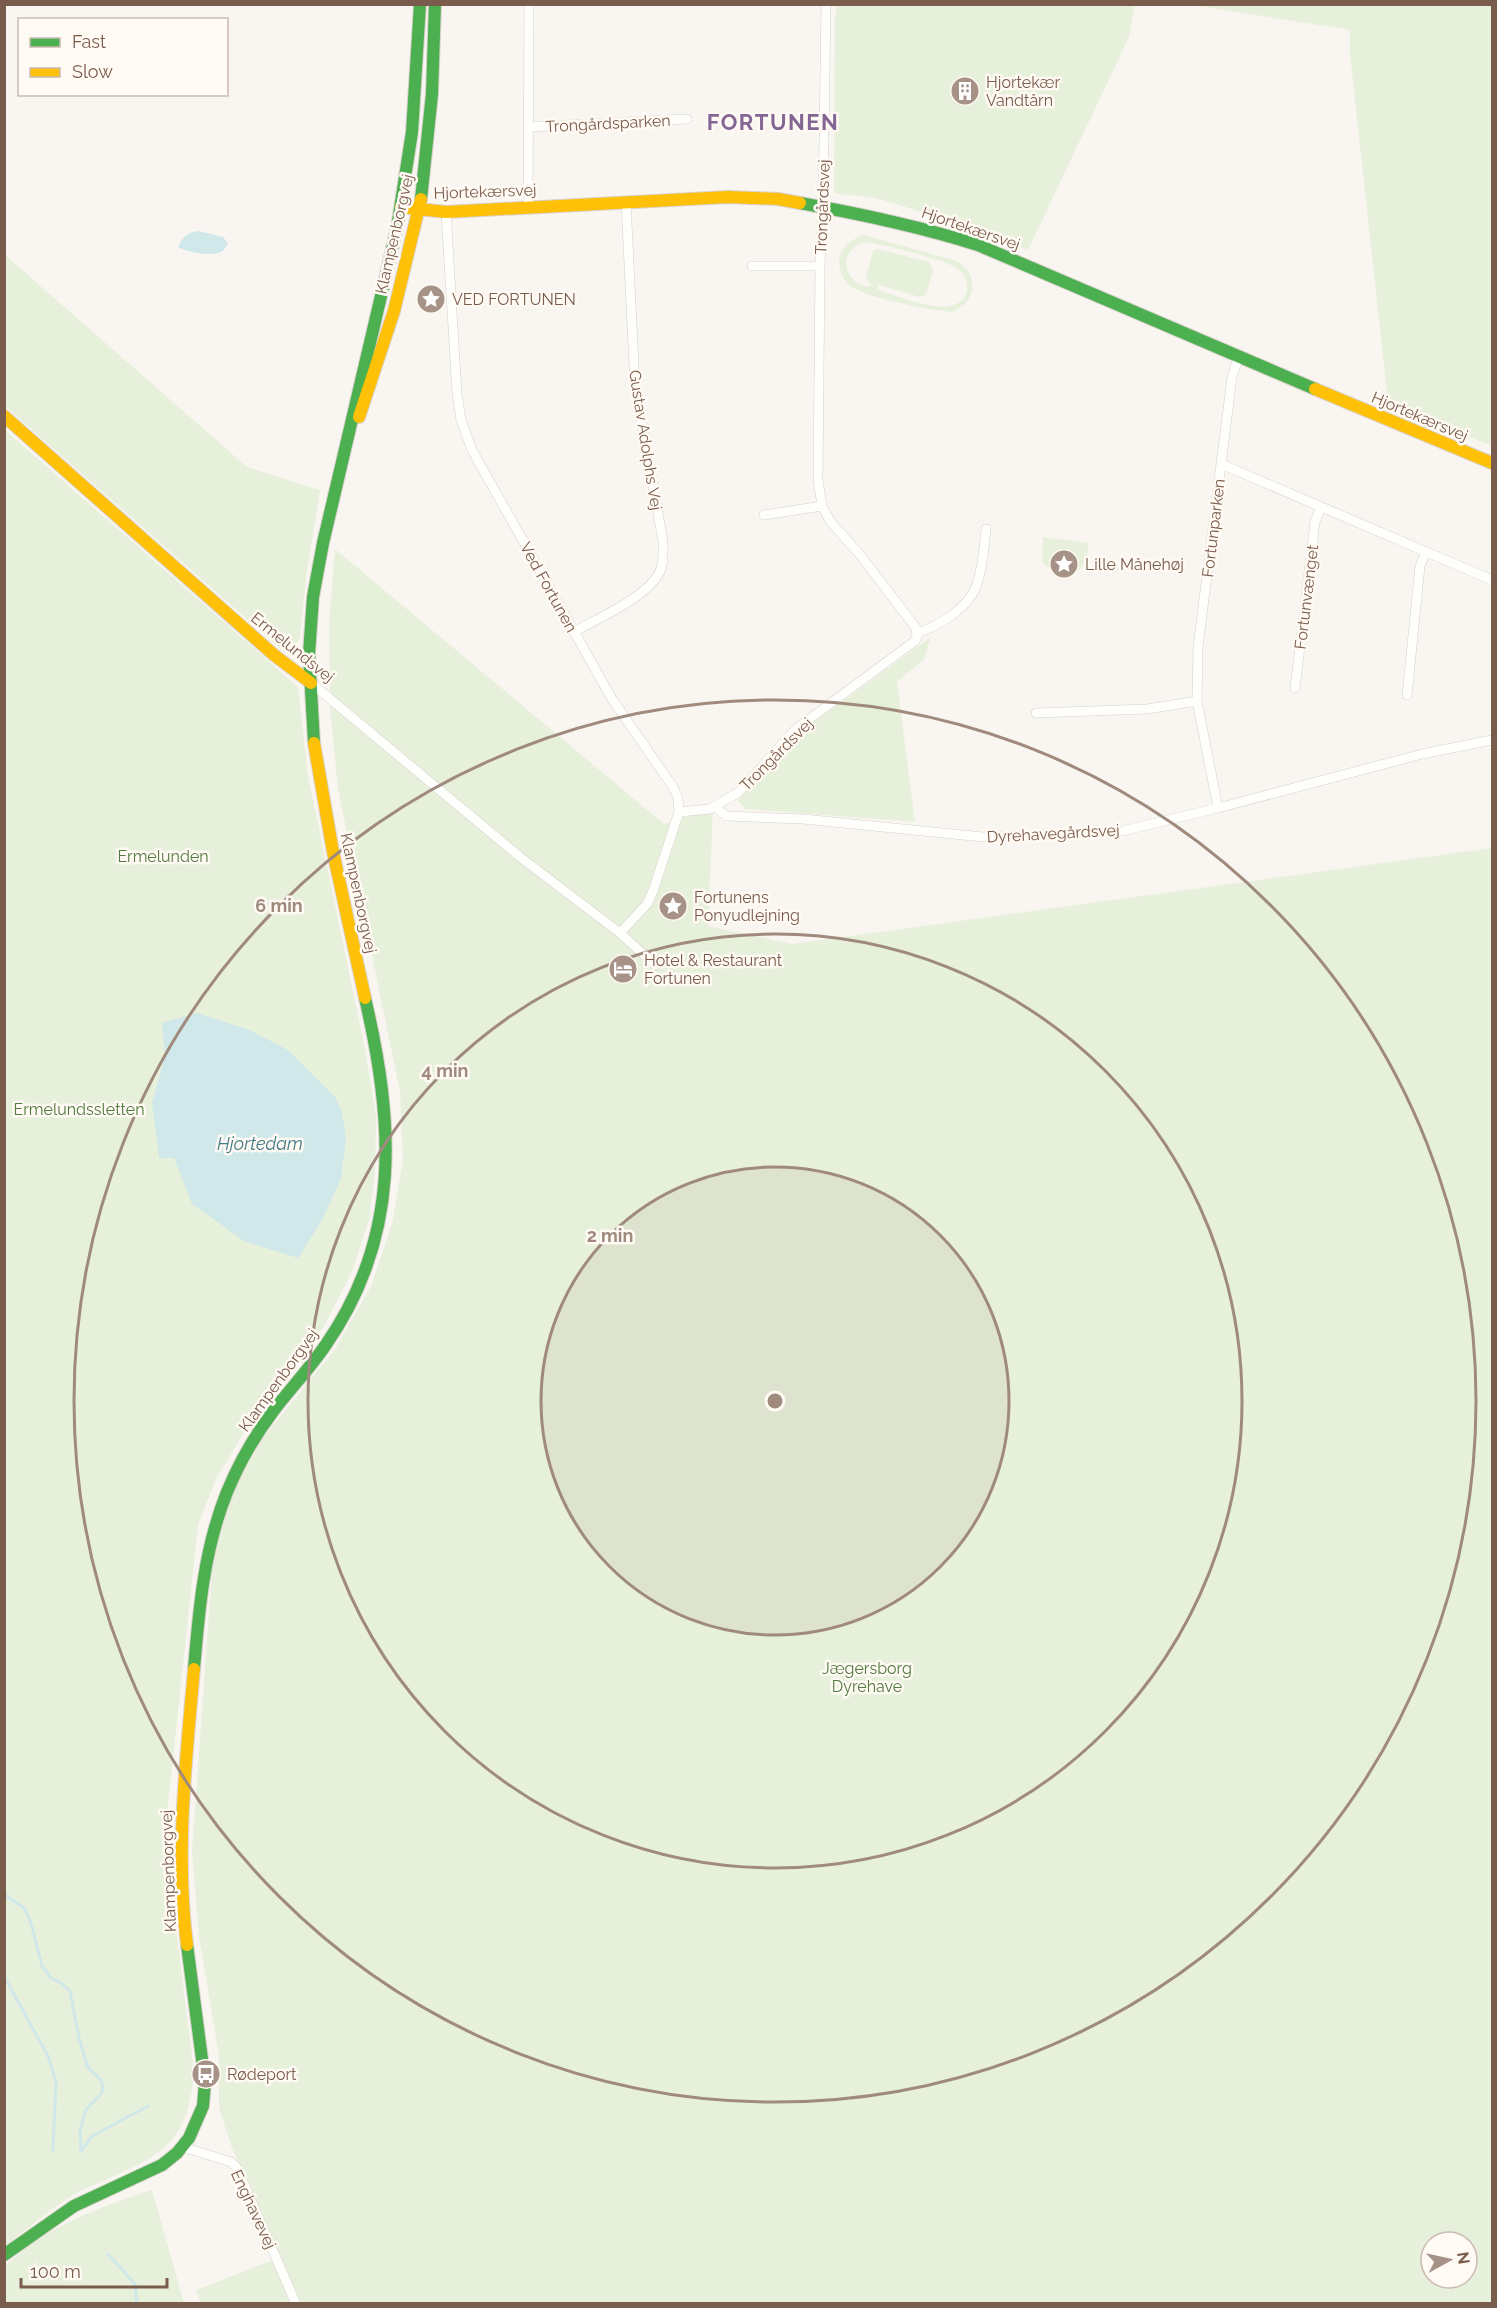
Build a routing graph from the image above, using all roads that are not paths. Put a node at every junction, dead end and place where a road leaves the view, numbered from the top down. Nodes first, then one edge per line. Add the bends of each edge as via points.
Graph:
1 (420, 4) edge
2 (435, 4) edge
3 (529, 4) edge
4 (826, 4) edge
5 (687, 119) dead end
6 (529, 127) junction
7 (626, 202) junction
8 (528, 206) junction
9 (823, 206) junction
10 (401, 207) junction
11 (420, 209) junction
12 (446, 212) junction
13 (820, 266) junction
14 (752, 267) dead end
15 (1239, 356) junction
16 (4, 416) edge
17 (343, 463) junction
18 (1492, 463) edge
19 (1221, 464) junction
20 (822, 506) junction
21 (1321, 507) junction
22 (764, 515) dead end
23 (987, 529) dead end
24 (1426, 552) junction
25 (1492, 580) edge
26 (574, 632) junction
27 (918, 633) junction
28 (311, 683) junction
29 (1295, 688) dead end
30 (1407, 695) dead end
31 (1197, 701) junction
32 (1036, 713) dead end
33 (1492, 740) edge
34 (715, 807) junction
35 (1218, 808) junction
36 (679, 812) junction
37 (620, 933) junction
38 (655, 965) dead end
39 (183, 2147) junction
40 (4, 2255) edge
41 (296, 2304) edge

1 - 10 street, Klampenborgvej
2 - 11 street, Klampenborgvej via 432,94
3 - 6 street, Trongårdsparken
4 - 9 street, Trongårdsvej
5 - 6 street, Trongårdsparken
6 - 8 street, Trongårdsparken
7 - 8 street, Hjortekærsvej
7 - 9 street, Hjortekærsvej via 728,197
7 - 26 street, Gustav Adolphs Vej via 635,387 663,558 655,580 641,593
8 - 12 street, Hjortekærsvej
9 - 13 street, Trongårdsvej
9 - 15 street, Hjortekærsvej via 926,228 978,245
10 - 11 street, Hjortekærsvej
10 - 17 street, Klampenborgvej
11 - 12 street, Hjortekærsvej
11 - 17 street, Klampenborgvej via 394,311
12 - 26 street, Ved Fortunen via 461,420 472,450
13 - 14 street, Trongårdsvej
13 - 20 street, Trongårdsvej via 818,480
15 - 18 street, Hjortekærsvej
15 - 19 street, Fortunparken via 1232,377
16 - 28 street, Ermelundsvej via 274,655
17 - 28 street, Klampenborgvej via 311,616
19 - 21 street
19 - 31 street, Fortunparken via 1198,647
20 - 22 street
20 - 27 street, Trongårdsvej
21 - 24 street
21 - 29 street, Fortunvænget via 1315,522
23 - 27 street, Trongårdsvej via 972,595 933,627
24 - 25 street
24 - 30 street via 1420,566
26 - 36 street, Ved Fortunen via 612,699 674,787
27 - 34 street, Trongårdsvej via 915,641 796,729 739,792
28 - 37 street, Ermelundsvej
28 - 39 street, Klampenborgvej via 324,802 387,1105 387,1178 369,1258 353,1296 319,1355 268,1418 242,1460 225,1496 208,1556 182,1802 184,1913 206,2074 201,2114
31 - 32 street via 1147,709
31 - 35 street, Fortunparken
33 - 35 street, Dyrehavegårdsvej via 1422,754
34 - 35 street, Dyrehavegårdsvej via 726,816 803,819 983,837 1122,831
34 - 36 street, Trongårdsvej
36 - 37 street via 647,904
37 - 38 street
39 - 40 street, Klampenborgvej via 156,2170 81,2202
39 - 41 street, Enghavevej via 231,2162 237,2168

